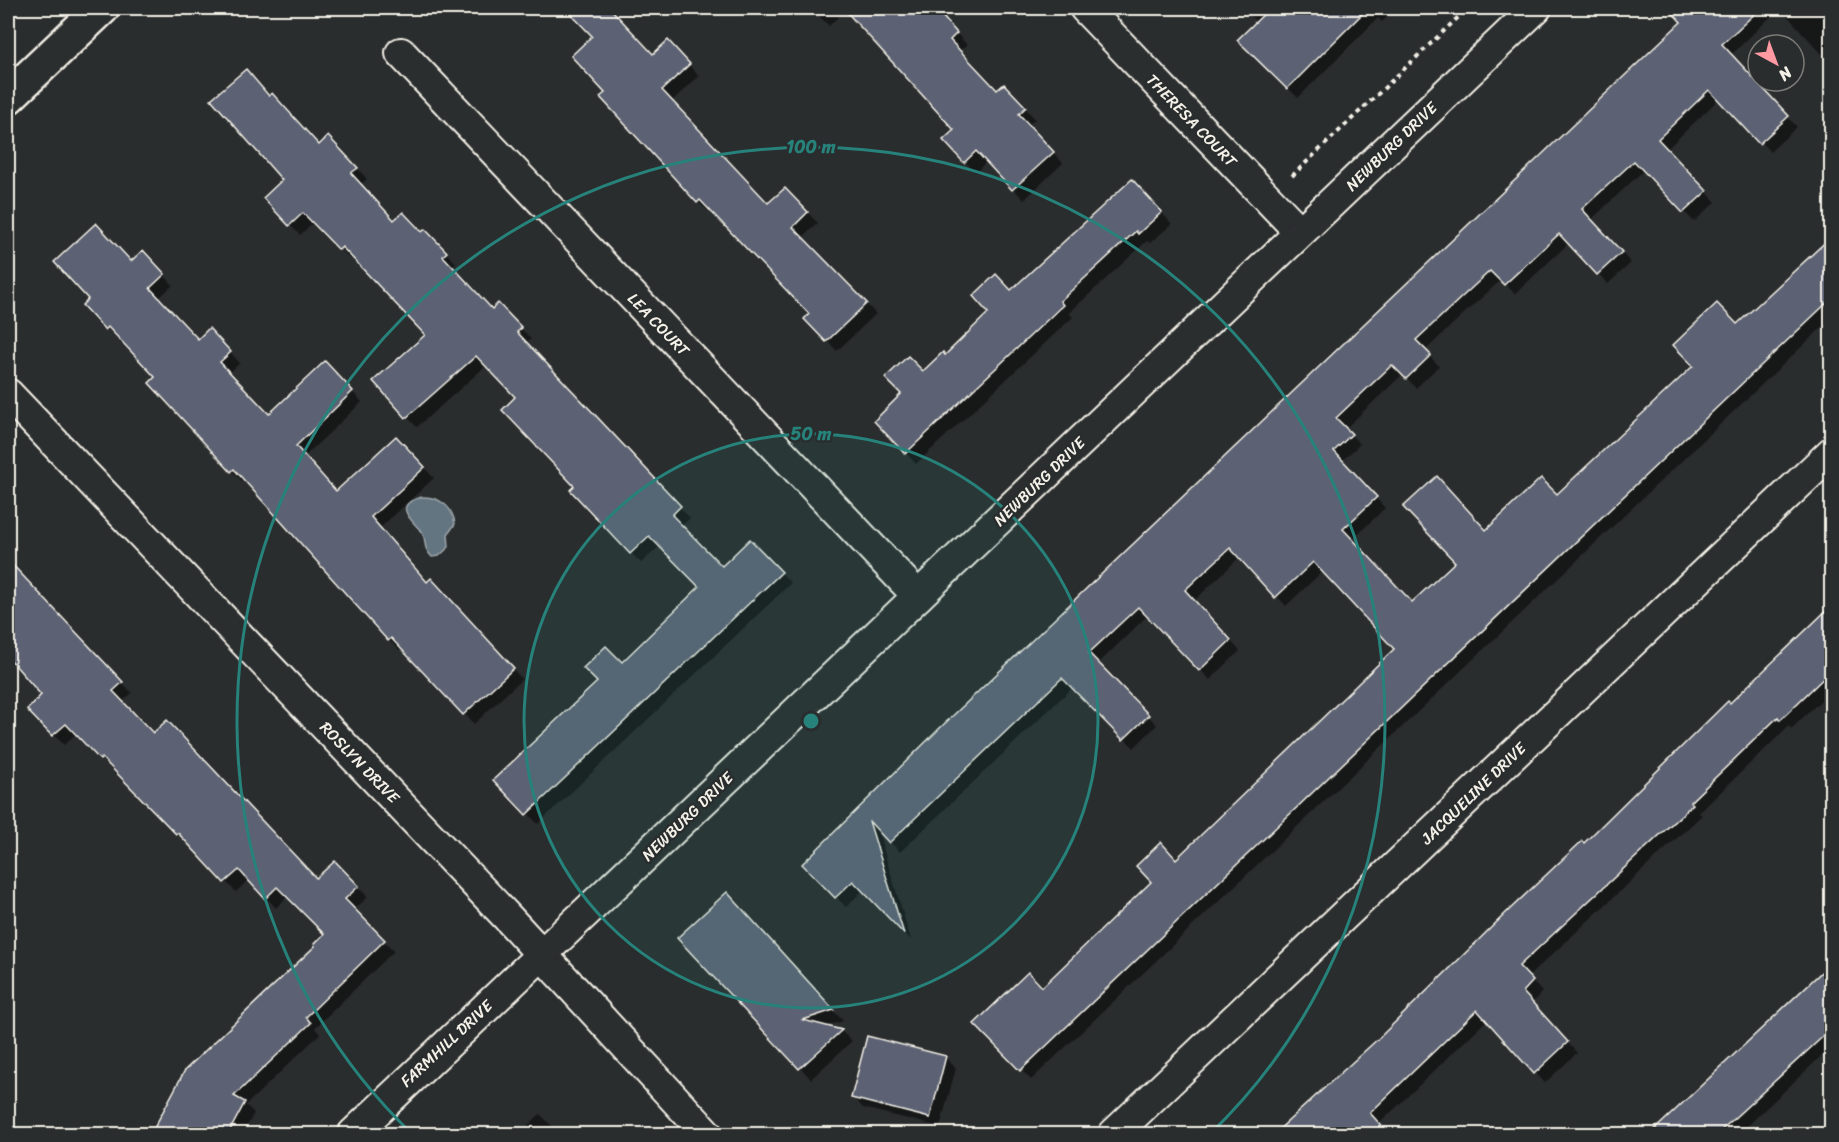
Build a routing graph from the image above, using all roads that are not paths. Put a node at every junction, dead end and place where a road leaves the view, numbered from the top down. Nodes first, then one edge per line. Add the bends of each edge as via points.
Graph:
1 (102, 8) edge
2 (1085, 8) edge
3 (1536, 8) edge
4 (401, 53) dead end
5 (8, 98) edge
6 (1300, 232) junction
7 (8, 394) edge
8 (1832, 452) edge
9 (918, 596) junction
10 (542, 954) junction
11 (353, 1134) edge
12 (707, 1134) edge
13 (1114, 1134) edge

1 - 5 street
2 - 6 street, THERESA COURT
3 - 6 street, NEWBURG DRIVE
4 - 9 street, LEA COURT
6 - 9 street, NEWBURG DRIVE
7 - 10 street, ROSLYN DRIVE
8 - 13 street, JACQUELINE DRIVE
9 - 10 street, NEWBURG DRIVE
10 - 11 street, FARMHILL DRIVE
10 - 12 street, ROSLYN DRIVE

